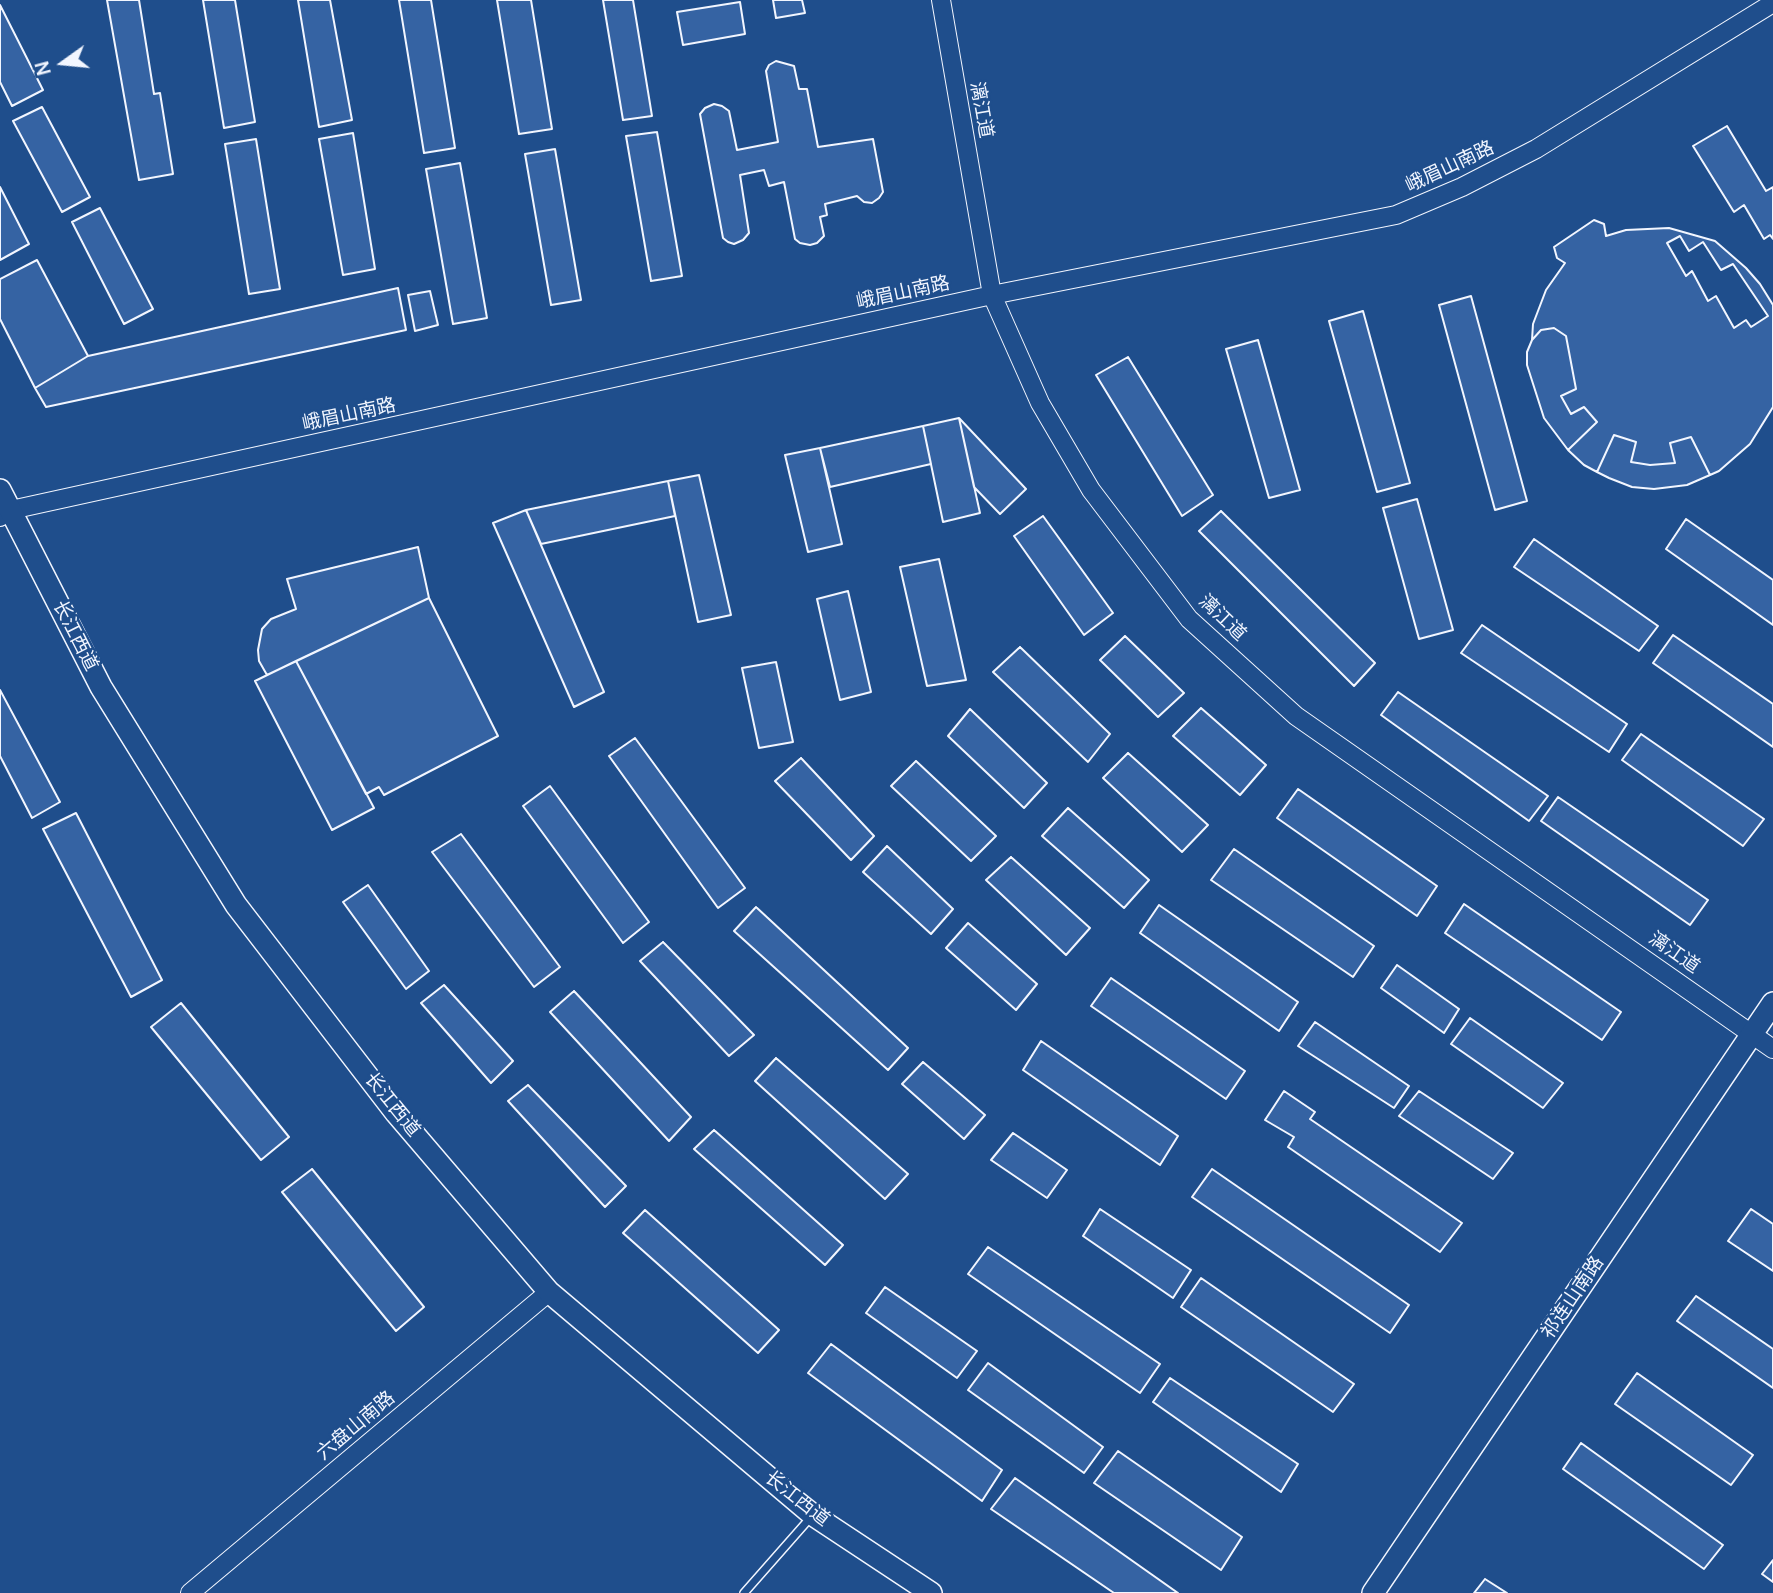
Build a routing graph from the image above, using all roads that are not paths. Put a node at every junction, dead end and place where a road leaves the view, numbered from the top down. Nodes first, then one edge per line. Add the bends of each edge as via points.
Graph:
1 (940, 0) edge
2 (1773, 4) edge
3 (992, 295) junction
4 (0, 490) edge
5 (5, 514) edge
6 (1773, 1003) edge
7 (1751, 1034) junction
8 (1773, 1049) edge
9 (549, 1292) junction
10 (813, 1515) junction
11 (190, 1593) edge
12 (744, 1593) edge
13 (932, 1593) edge
14 (1374, 1593) edge

1 - 3 street, 漓江道
2 - 3 street, 峨眉山南路 via 1536,149 1396,215
3 - 5 street, 峨眉山南路
3 - 7 street, 漓江道 via 1040,403 1091,490 1189,619 1296,716
4 - 5 main road, 长江西道
5 - 9 main road, 长江西道 via 102,687 236,905 396,1113
6 - 7 main road, 祁连山南路
7 - 8 street, 漓江道
7 - 14 main road, 祁连山南路
9 - 10 main road, 长江西道
9 - 11 street, 六盘山南路
10 - 12 lane
10 - 13 main road, 长江西道

